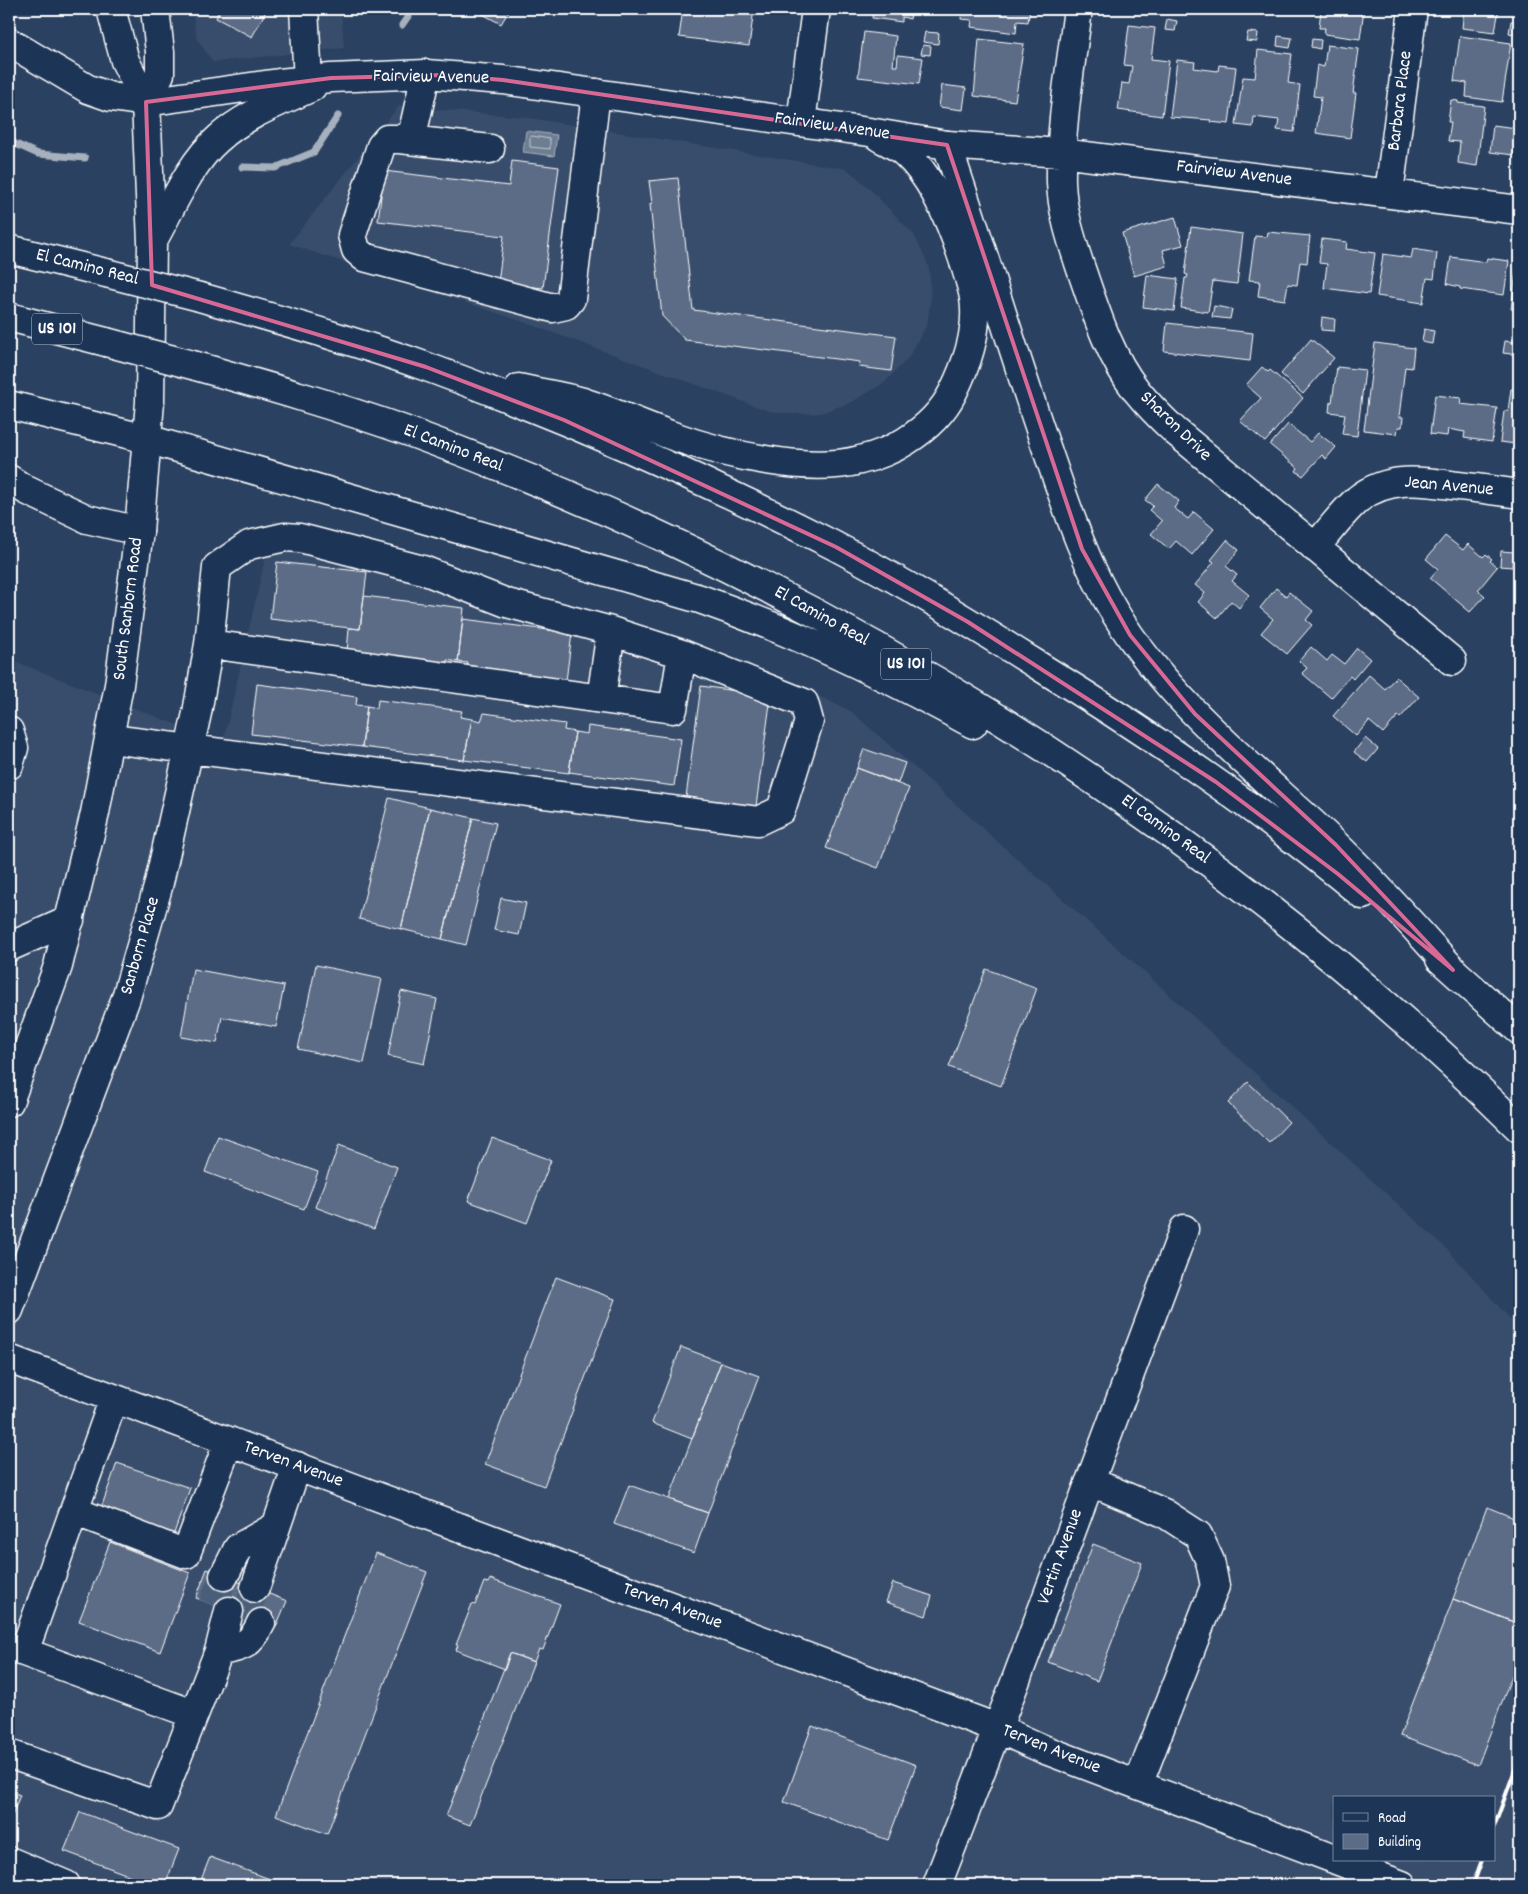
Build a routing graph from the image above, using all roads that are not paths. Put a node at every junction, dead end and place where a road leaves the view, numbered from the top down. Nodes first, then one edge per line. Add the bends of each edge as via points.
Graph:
1 (111, 9) edge
2 (155, 9) edge
3 (304, 9) edge
4 (816, 9) edge
5 (1078, 9) edge
6 (1413, 9) edge
7 (9, 42) edge
8 (426, 74) junction
9 (320, 79) junction
10 (596, 93) junction
11 (146, 102) junction
12 (801, 122) junction
13 (869, 132) junction
14 (411, 140) junction
15 (947, 144) junction
16 (490, 149) dead end
17 (1061, 153) junction
18 (1389, 192) junction
19 (1519, 210) edge
20 (152, 242) junction
21 (9, 249) edge
22 (9, 317) edge
23 (426, 366) junction
24 (9, 405) edge
25 (147, 439) junction
26 (9, 479) edge
27 (1519, 494) edge
28 (138, 531) junction
29 (1314, 548) junction
30 (611, 631) junction
31 (209, 644) junction
32 (682, 654) junction
33 (1452, 661) dead end
34 (601, 699) junction
35 (9, 731) edge
36 (111, 739) junction
37 (190, 750) junction
38 (9, 766) edge
39 (1177, 838) junction
40 (70, 920) junction
41 (9, 947) edge
42 (1453, 970) junction
43 (1519, 1030) edge
44 (9, 1102) edge
45 (1519, 1128) edge
46 (1184, 1229) dead end
47 (9, 1310) edge
48 (9, 1359) edge
49 (114, 1398) junction
50 (230, 1441) junction
51 (297, 1466) junction
52 (1089, 1483) junction
53 (74, 1512) junction
54 (275, 1527) junction
55 (16, 1650) edge
56 (219, 1651) junction
57 (194, 1714) junction
58 (997, 1728) junction
59 (9, 1754) edge
60 (1138, 1785) junction
61 (1333, 1859) edge
62 (9, 1861) edge
63 (1340, 1862) edge
64 (66, 1885) edge
65 (937, 1885) edge
66 (1402, 1885) edge

1 - 11 main road, South Sanborn Road via 125,61
2 - 11 main road, South Sanborn Road via 160,74
3 - 9 main road
4 - 12 main road
5 - 17 main road, Sharon Drive
6 - 18 main road, Barbara Place
7 - 11 main road, Fairview Avenue via 88,89 111,97
8 - 9 main road, Fairview Avenue
8 - 10 main road, Fairview Avenue via 503,80
8 - 14 main road
9 - 11 main road, Fairview Avenue
9 - 20 main road via 260,111 218,139 196,165
10 - 12 main road, Fairview Avenue
10 - 14 main road via 571,299 559,307 364,257 356,250 352,235 381,146 387,140
11 - 20 main road, South Sanborn Road
12 - 13 main road, Fairview Avenue
13 - 15 main road, Fairview Avenue
13 - 23 main road via 904,152 935,193 960,249 974,305 968,360 952,396 928,424 897,447 841,464 770,460 674,437 582,402
14 - 16 main road
15 - 17 main road, Fairview Avenue
15 - 42 main road via 1074,528 1115,614 1179,697 1336,845
17 - 18 main road, Fairview Avenue
17 - 29 main road, Sharon Drive via 1063,204 1069,232 1102,328 1127,378 1175,431
18 - 19 main road, Fairview Avenue
20 - 25 main road, South Sanborn Road
21 - 23 main road, El Camino Real, bridge via 200,297
22 - 39 main road, El Camino Real / US 101, bridge via 299,395 537,481 670,539 804,606 933,679 1058,756
23 - 42 main road, El Camino Real via 564,420 700,480 836,546 968,622 1095,700 1216,782 1338,874
24 - 25 main road
25 - 28 main road, South Sanborn Road
25 - 39 main road via 700,599 755,618 930,700
26 - 28 main road via 87,519
27 - 29 main road, Jean Avenue via 1418,481 1385,484 1357,500
28 - 36 main road, South Sanborn Road
29 - 33 main road, Sharon Drive
30 - 31 main road, Sanborn Place via 507,604 423,570 300,538 285,537 249,545 216,567
30 - 32 main road
30 - 34 main road
31 - 34 main road
31 - 37 main road, Sanborn Place
32 - 34 main road via 673,709
32 - 37 main road via 804,703 810,721 781,810 758,821
35 - 38 main road via 14,748
36 - 37 main road
36 - 40 main road, South Sanborn Road
37 - 47 main road, Sanborn Place via 158,887 126,998
39 - 45 main road, El Camino Real / US 101 via 1293,926 1394,1011
40 - 41 main road
40 - 44 main road, South Sanborn Road via 58,966
42 - 43 main road, El Camino Real
46 - 52 main road, Vertin Avenue
48 - 49 main road, Terven Avenue
49 - 50 main road, Terven Avenue
49 - 53 main road
50 - 51 main road, Terven Avenue
50 - 53 main road via 186,1554
51 - 54 main road
51 - 58 main road, Terven Avenue
52 - 58 main road, Vertin Avenue
52 - 60 main road via 1164,1513 1198,1535 1210,1561 1215,1586
53 - 55 main road
54 - 54 main road via 238,1548 247,1585 280,1565
55 - 57 main road
56 - 56 main road via 205,1626 237,1614 256,1635 245,1645
56 - 57 main road
57 - 59 main road via 158,1806
58 - 60 main road, Terven Avenue
58 - 65 main road, Vertin Avenue
60 - 61 main road, Terven Avenue
62 - 64 main road
63 - 66 main road, Terven Avenue

